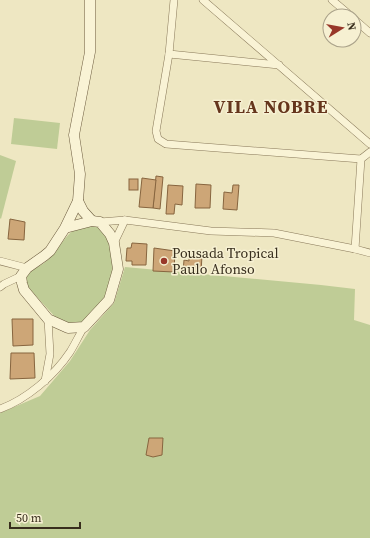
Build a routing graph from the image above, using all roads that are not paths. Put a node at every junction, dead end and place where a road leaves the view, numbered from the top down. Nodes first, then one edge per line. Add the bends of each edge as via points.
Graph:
1 (90, 0) edge
2 (174, 0) edge
3 (203, 0) edge
4 (332, 0) edge
5 (342, 8) edge
6 (362, 26) edge
7 (370, 33) edge
8 (169, 54) junction
9 (279, 66) junction
10 (370, 144) edge
11 (370, 152) edge
12 (362, 158) junction
13 (78, 201) junction
14 (125, 220) junction
15 (96, 222) junction
16 (65, 228) junction
17 (114, 243) junction
18 (355, 249) junction
19 (370, 253) edge
20 (0, 261) edge
21 (24, 272) junction
22 (0, 287) edge
23 (48, 319) junction
24 (84, 327) junction
25 (45, 381) junction
26 (0, 409) edge

1 - 13 street via 90,52 74,135 80,174
2 - 8 street
3 - 9 street
4 - 5 street
6 - 7 street
8 - 9 street
8 - 12 street via 156,131 158,139 166,144
9 - 10 street
11 - 12 street
12 - 18 street
13 - 15 street via 83,212
13 - 16 street
14 - 15 street
14 - 17 street
14 - 18 street via 212,231 274,233
15 - 16 street
15 - 17 street via 110,234
16 - 21 street via 50,251
17 - 24 street via 118,269 109,300
18 - 19 street
20 - 21 street
21 - 22 street
21 - 23 street via 24,290
23 - 24 street via 68,328
23 - 25 street via 50,354
24 - 25 street via 69,353
25 - 26 street via 25,397

